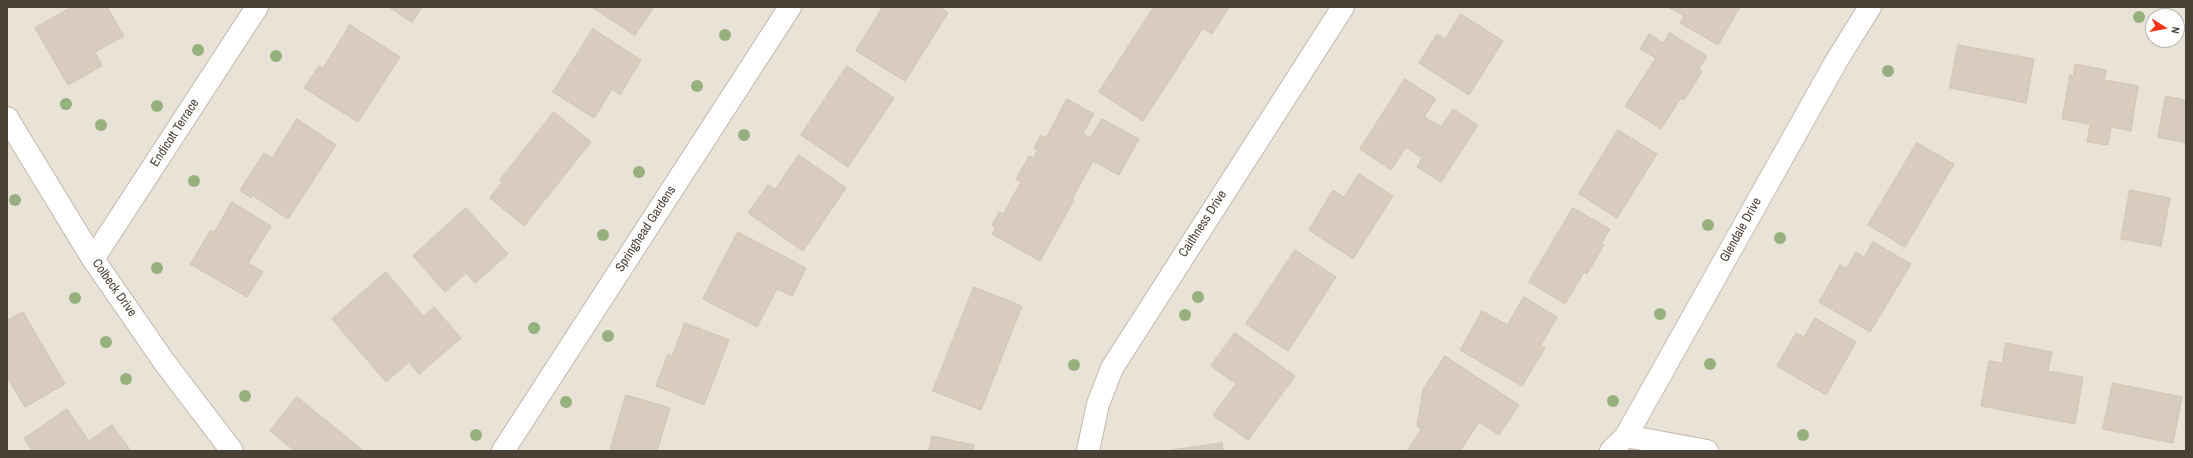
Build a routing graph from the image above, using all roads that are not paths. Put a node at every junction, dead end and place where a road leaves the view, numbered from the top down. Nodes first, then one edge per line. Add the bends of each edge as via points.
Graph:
1 (257, 7) edge
2 (790, 7) edge
3 (1343, 7) edge
4 (1870, 7) edge
5 (7, 118) edge
6 (93, 259) junction
7 (1626, 436) junction
8 (232, 451) edge
9 (503, 451) edge
10 (1088, 451) edge
11 (1611, 451) edge
12 (1707, 451) edge

1 - 6 street, Endicott Terrace
2 - 9 street, Springhead Gardens
3 - 10 street, Caithness Drive via 1112,368 1098,404
4 - 7 street, Glendale Drive via 1837,60
5 - 6 street, Colbeck Drive
6 - 8 street, Colbeck Drive via 165,362
7 - 11 street, Glendale Drive
7 - 12 street

